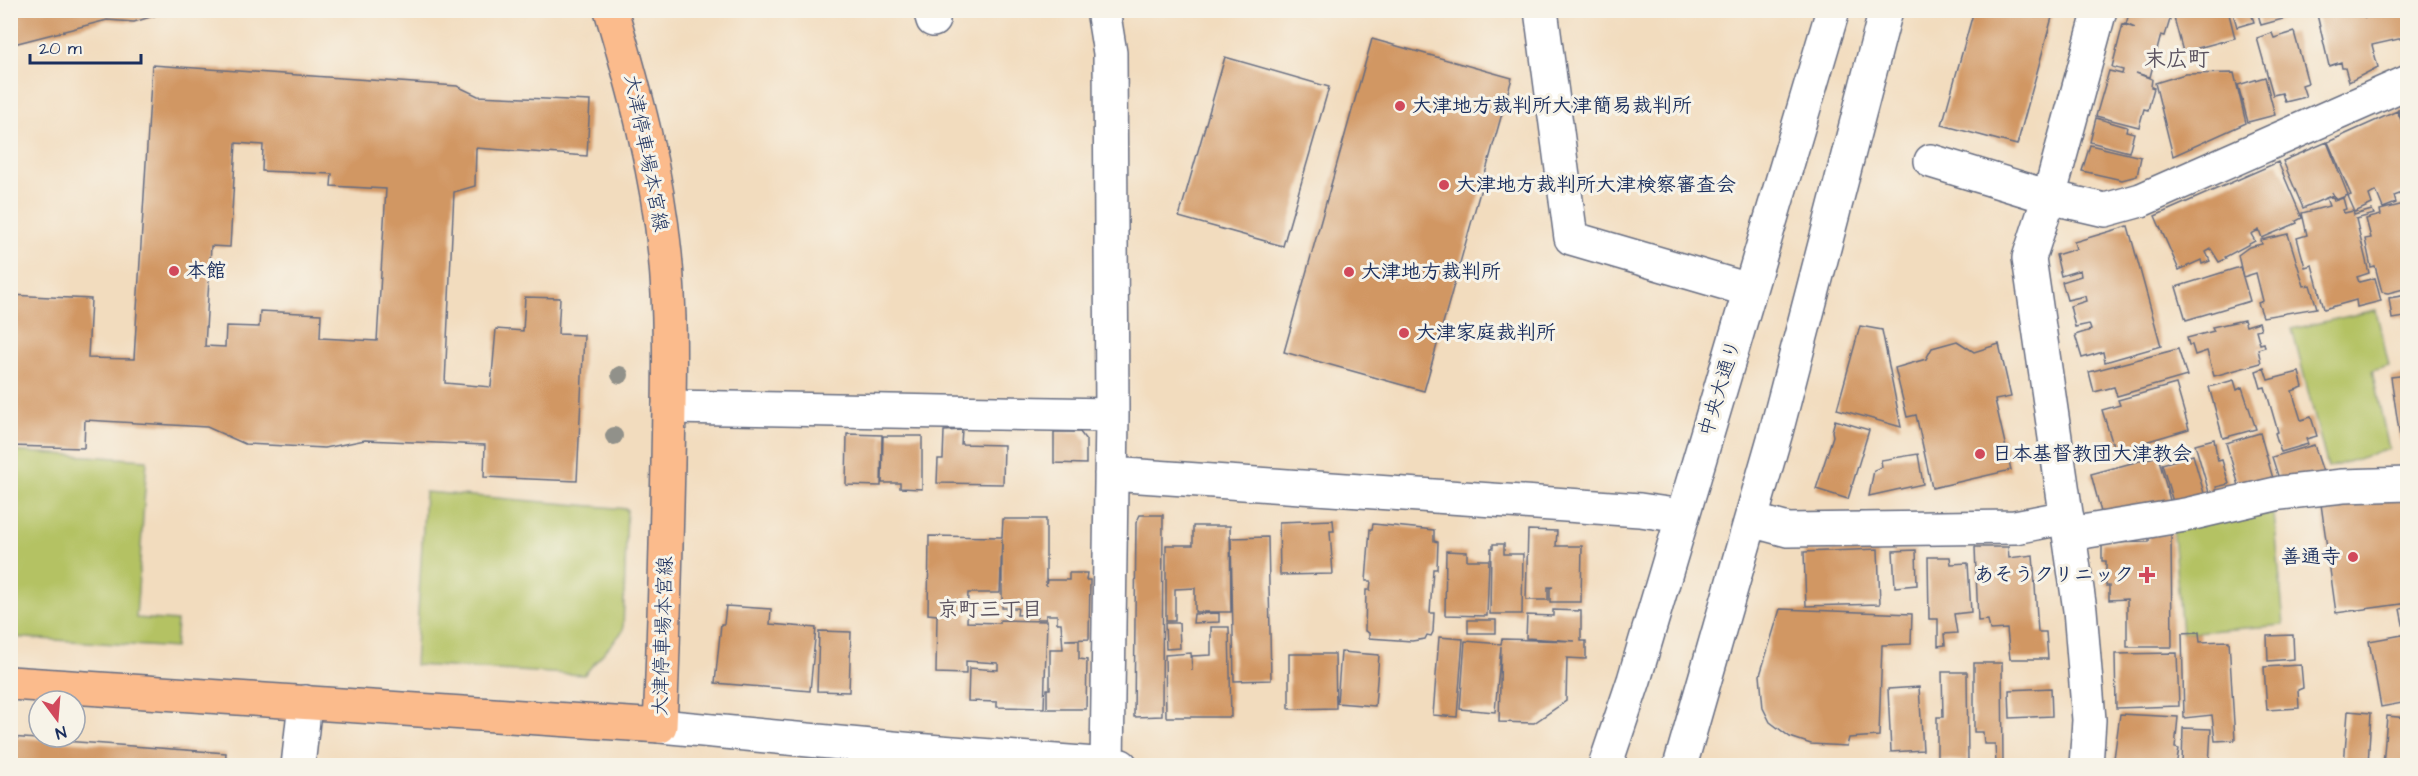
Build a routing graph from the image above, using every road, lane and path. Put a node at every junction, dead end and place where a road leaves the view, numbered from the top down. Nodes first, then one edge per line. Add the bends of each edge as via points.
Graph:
1 (611, 10) edge
2 (1103, 10) edge
3 (1541, 10) edge
4 (1833, 10) edge
5 (1886, 10) edge
6 (2100, 10) edge
7 (2408, 82) edge
8 (1931, 161) dead end
9 (2049, 197) junction
10 (1749, 290) junction
11 (669, 407) junction
12 (1112, 416) junction
13 (1111, 474) junction
14 (2408, 484) edge
15 (1682, 516) junction
16 (1751, 520) junction
17 (2069, 526) junction
18 (10, 683) edge
19 (305, 702) junction
20 (660, 726) junction
21 (913, 758) edge
22 (298, 765) edge
23 (1114, 765) edge
24 (1605, 765) edge
25 (1680, 765) edge
26 (2086, 765) edge

1 - 11 main road, 大津停車場本宮線 via 629,68 658,198 668,305
2 - 12 street via 1110,53
3 - 10 street via 1571,238
4 - 10 street, 中央大通り
5 - 16 street
6 - 9 street
7 - 9 street via 2141,200 2105,210
8 - 9 street
9 - 17 street via 2029,258
10 - 15 street, 中央大通り
11 - 12 street
11 - 20 main road, 大津停車場本宮線
12 - 13 street
13 - 15 street
13 - 23 street
14 - 17 street via 2343,486 2280,494 2185,515
15 - 24 street, 中央大通り
16 - 17 street via 1788,530
16 - 25 street
17 - 26 street via 2087,677
18 - 19 main road, 大津停車場本宮線
19 - 20 main road, 大津停車場本宮線
19 - 22 street
20 - 21 street
21 - 23 street

